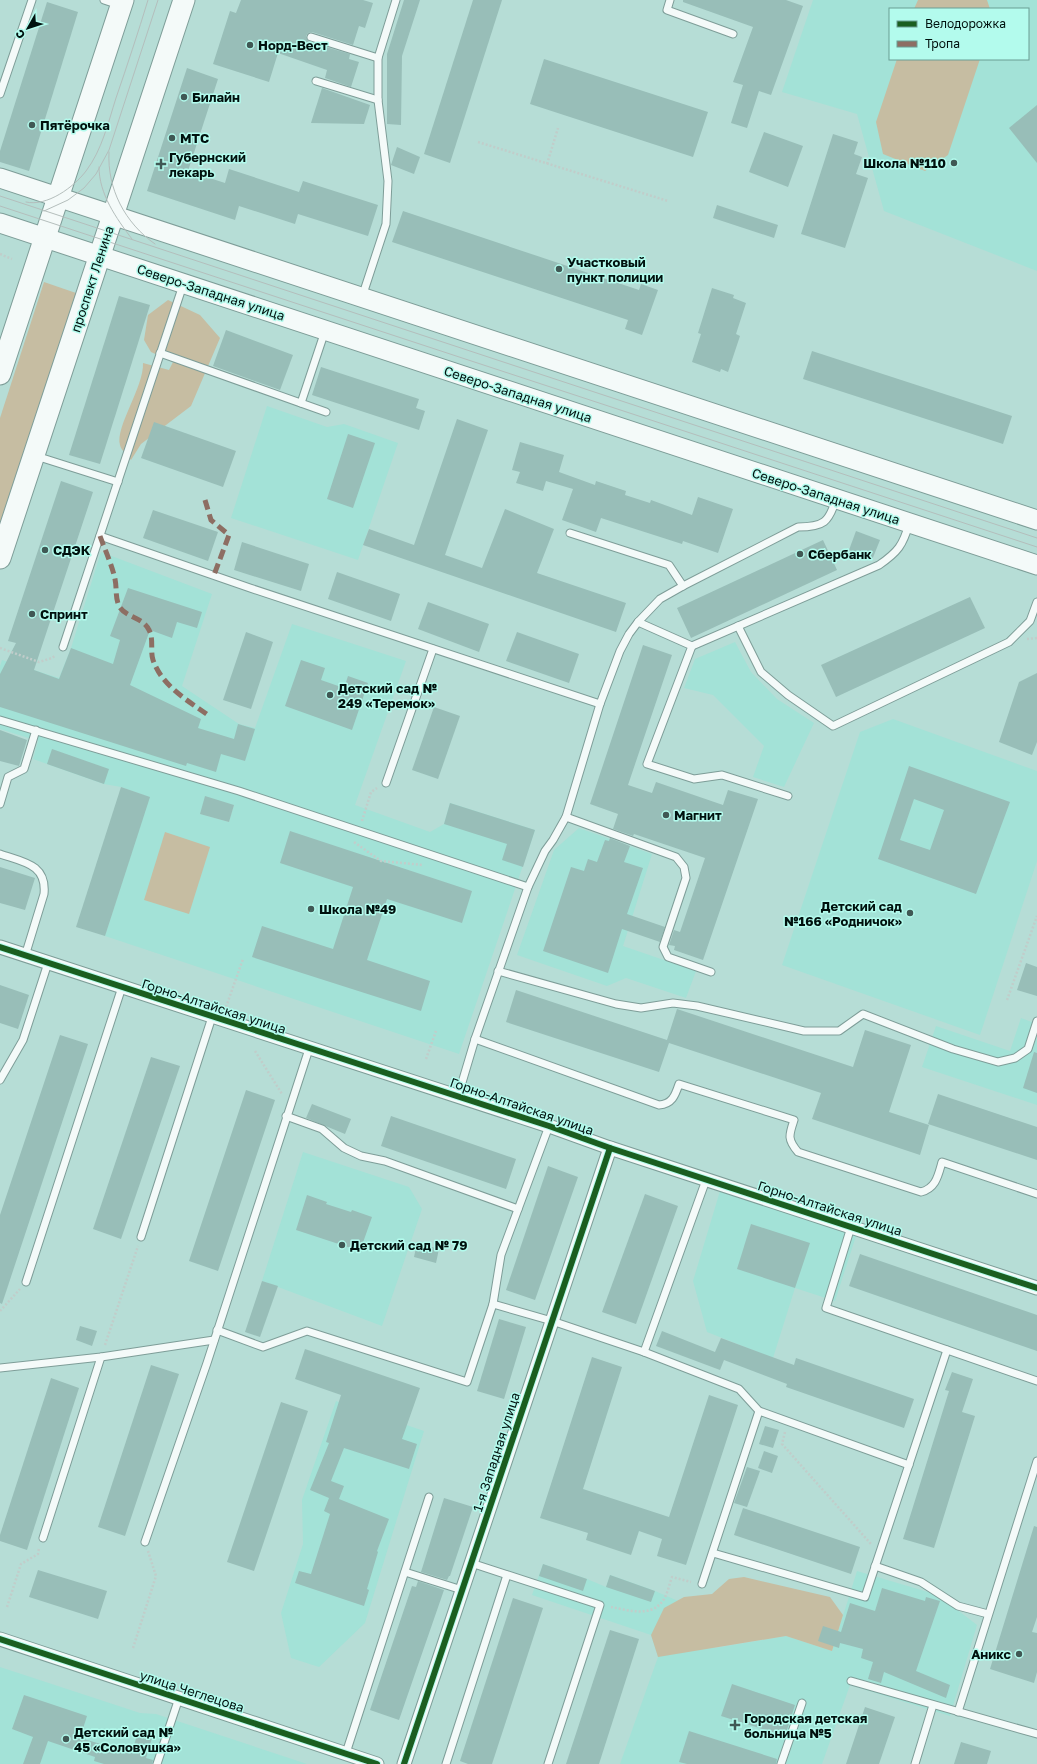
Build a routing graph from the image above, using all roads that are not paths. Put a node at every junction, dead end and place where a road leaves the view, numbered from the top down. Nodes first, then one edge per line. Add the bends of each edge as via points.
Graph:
1 (32, 0) edge
2 (184, 0) edge
3 (396, 0) edge
4 (670, 0) edge
5 (116, 2) edge
6 (733, 34) dead end
7 (311, 38) dead end
8 (378, 58) junction
9 (316, 81) dead end
10 (0, 94) edge
11 (378, 100) junction
12 (0, 178) edge
13 (58, 197) junction
14 (113, 215) junction
15 (0, 223) edge
16 (45, 238) junction
17 (99, 256) junction
18 (183, 283) junction
19 (361, 297) junction
20 (325, 330) junction
21 (160, 353) junction
22 (0, 374) edge
23 (301, 403) junction
24 (326, 412) dead end
25 (34, 456) junction
26 (118, 482) junction
27 (836, 499) junction
28 (1037, 520) edge
29 (909, 523) junction
30 (570, 533) dead end
31 (100, 536) junction
32 (0, 558) edge
33 (1037, 565) edge
34 (683, 586) junction
35 (1037, 602) edge
36 (638, 622) junction
37 (738, 626) junction
38 (692, 646) junction
39 (63, 647) road end
40 (433, 648) junction
41 (600, 704) junction
42 (0, 720) edge
43 (36, 730) junction
44 (386, 783) road end
45 (788, 796) dead end
46 (0, 804) edge
47 (566, 817) junction
48 (0, 854) edge
49 (528, 887) junction
50 (0, 947) edge
51 (25, 956) junction
52 (48, 963) junction
53 (498, 971) junction
54 (711, 972) dead end
55 (122, 987) junction
56 (212, 1017) junction
57 (1037, 1021) edge
58 (475, 1039) junction
59 (310, 1049) junction
60 (0, 1080) edge
61 (458, 1096) junction
62 (286, 1116) junction
63 (549, 1126) junction
64 (610, 1148) junction
65 (706, 1180) junction
66 (1037, 1194) edge
67 (518, 1209) junction
68 (851, 1227) junction
69 (141, 1237) road end
70 (26, 1282) road end
71 (1037, 1288) edge
72 (493, 1304) junction
73 (552, 1321) junction
74 (217, 1330) junction
75 (214, 1340) junction
76 (947, 1350) junction
77 (644, 1352) junction
78 (101, 1357) junction
79 (0, 1368) edge
80 (1037, 1381) edge
81 (759, 1411) junction
82 (1037, 1461) edge
83 (909, 1464) junction
84 (429, 1497) dead end
85 (43, 1538) road end
86 (145, 1542) road end
87 (713, 1552) junction
88 (471, 1563) junction
89 (875, 1566) junction
90 (405, 1572) junction
91 (507, 1574) junction
92 (702, 1584) road end
93 (462, 1590) junction
94 (988, 1614) junction
95 (0, 1639) edge
96 (851, 1680) dead end
97 (178, 1698) junction
98 (802, 1704) dead end
99 (933, 1705) junction
100 (958, 1712) junction
101 (1037, 1734) edge
102 (346, 1754) junction
103 (157, 1764) edge
104 (377, 1764) edge
105 (404, 1764) edge
106 (446, 1764) edge
107 (548, 1764) edge
108 (781, 1764) edge
109 (915, 1764) edge

1 - 10 lane
2 - 14 main road, проспект Ленина
3 - 8 lane
4 - 6 lane via 666,10
5 - 13 main road
7 - 8 lane
8 - 11 lane
9 - 11 lane
11 - 19 lane via 388,181 386,224
12 - 13 main road
13 - 14 main road
13 - 16 main road
14 - 17 main road, проспект Ленина
14 - 19 main road
15 - 16 main road, Северо-Западная улица
16 - 17 main road, Северо-Западная улица
16 - 22 main road
17 - 18 main road, Северо-Западная улица
17 - 25 main road, проспект Ленина
18 - 20 main road, Северо-Западная улица
18 - 21 lane
19 - 28 main road
20 - 23 lane
20 - 27 main road, Северо-Западная улица
21 - 23 lane
21 - 26 lane
23 - 24 lane
25 - 26 lane
25 - 32 main road, проспект Ленина
26 - 31 lane
27 - 29 main road, Северо-Западная улица
27 - 34 lane via 831,516 824,522 810,527 798,527
29 - 33 main road, Северо-Западная улица
29 - 37 lane via 904,542 894,555 879,565
30 - 34 lane via 670,565
31 - 39 lane
31 - 40 lane
34 - 36 lane via 660,599
35 - 37 lane via 1030,621 1009,642 833,726 788,695 761,672
36 - 38 lane
36 - 41 lane via 620,651
37 - 38 lane
38 - 45 lane via 648,764 694,780 722,775
40 - 41 lane
40 - 44 lane
41 - 47 lane
42 - 43 lane
43 - 46 lane via 24,769 8,777
43 - 49 lane via 239,791
47 - 49 lane via 545,851
47 - 54 lane via 676,857 684,866 686,878 662,947 668,957
48 - 51 lane via 30,864 40,872 45,884
49 - 53 lane
50 - 51 street, Горно-Алтайская улица
51 - 52 street, Горно-Алтайская улица
52 - 55 street, Горно-Алтайская улица
52 - 60 lane via 23,1040
53 - 57 lane via 616,1004 641,1008 673,1003 804,1031 840,1032 863,1014 954,1049 998,1062 1015,1058 1028,1049
53 - 58 lane
55 - 56 street, Горно-Алтайская улица
55 - 70 lane
56 - 59 street, Горно-Алтайская улица
56 - 69 lane
58 - 61 lane
58 - 66 lane via 659,1105 666,1105 673,1099 679,1084 794,1120 789,1136 791,1144 798,1152 922,1192 929,1190 935,1183 942,1162
59 - 61 street, Горно-Алтайская улица
59 - 62 lane
61 - 63 street, Горно-Алтайская улица
62 - 67 lane via 322,1129 344,1148 361,1156 385,1161
62 - 74 lane
63 - 64 street, Горно-Алтайская улица
63 - 67 lane
64 - 65 street, Горно-Алтайская улица
64 - 73 street, 1-я Западная улица
65 - 68 street, Горно-Алтайская улица
65 - 77 lane
67 - 72 lane via 501,1255
68 - 71 street, Горно-Алтайская улица
68 - 76 lane via 826,1308
72 - 73 lane
72 - 74 lane via 467,1382 307,1331 263,1347
73 - 77 lane
73 - 88 street, 1-я Западная улица
74 - 75 lane
75 - 78 lane
75 - 86 lane
76 - 80 lane
76 - 83 lane
77 - 81 lane via 739,1389
78 - 79 lane
78 - 85 lane
81 - 83 lane
81 - 87 lane
82 - 94 lane
83 - 89 lane
84 - 90 lane
87 - 89 lane via 865,1597
87 - 92 lane
88 - 91 lane
88 - 93 street, 1-я Западная улица
89 - 94 lane via 921,1582 958,1606
90 - 93 lane
90 - 102 lane
91 - 106 lane
91 - 107 lane via 600,1605
93 - 105 street, 1-я Западная улица
94 - 100 lane
95 - 97 street, улица Чеглецова
96 - 99 lane
97 - 102 street, улица Чеглецова
97 - 103 lane
98 - 108 lane
99 - 100 lane
99 - 109 lane
100 - 101 lane
102 - 104 street, улица Чеглецова

